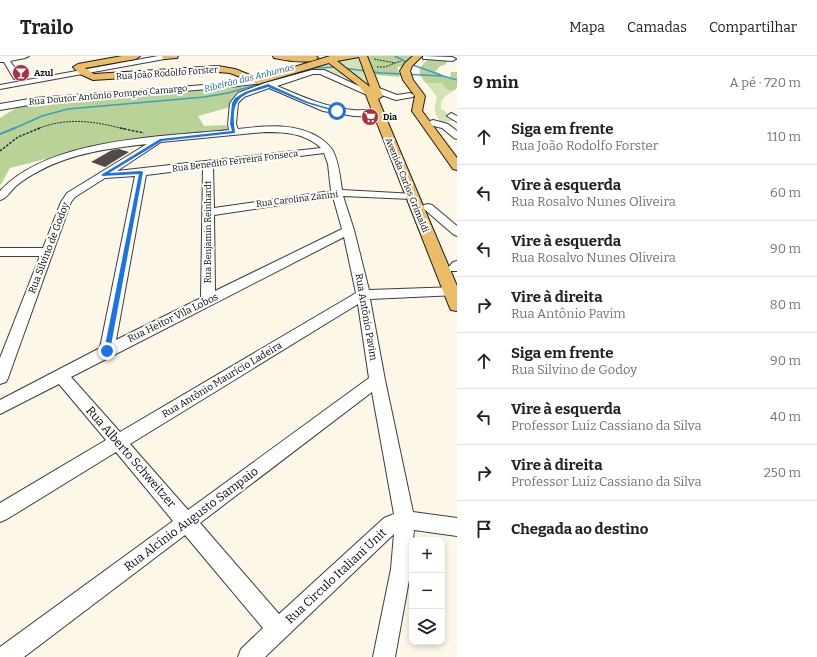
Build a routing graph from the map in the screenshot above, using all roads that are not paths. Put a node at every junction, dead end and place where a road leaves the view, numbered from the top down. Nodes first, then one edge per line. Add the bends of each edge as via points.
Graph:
1 (26, 56) edge
2 (136, 56) edge
3 (170, 56) edge
4 (320, 56) edge
5 (360, 56) edge
6 (284, 57) edge
7 (3, 58) edge
8 (421, 58) edge
9 (452, 60) edge
10 (129, 64) junction
11 (339, 67) edge
12 (81, 69) junction
13 (300, 69) junction
14 (408, 71) junction
15 (136, 75) junction
16 (0, 80) edge
17 (258, 81) junction
18 (268, 85) junction
19 (0, 87) edge
20 (21, 89) junction
21 (372, 91) junction
22 (410, 95) dead end
23 (0, 107) edge
24 (379, 114) junction
25 (0, 117) edge
26 (433, 123) junction
27 (234, 132) junction
28 (457, 136) edge
29 (155, 137) junction
30 (129, 143) junction
31 (328, 150) junction
32 (140, 153) junction
33 (457, 154) edge
34 (208, 164) junction
35 (457, 166) edge
36 (141, 172) junction
37 (103, 175) junction
38 (337, 193) junction
39 (411, 196) junction
40 (0, 197) edge
41 (428, 207) junction
42 (208, 212) junction
43 (348, 230) junction
44 (457, 232) edge
45 (0, 252) edge
46 (48, 252) junction
47 (455, 278) edge
48 (363, 295) junction
49 (208, 301) junction
50 (457, 306) edge
51 (107, 351) junction
52 (61, 376) junction
53 (0, 378) edge
54 (377, 380) junction
55 (0, 408) edge
56 (118, 443) junction
57 (0, 513) edge
58 (405, 520) junction
59 (186, 523) junction
60 (457, 527) edge
61 (279, 630) junction
62 (5, 657) edge
63 (250, 657) edge
64 (384, 657) edge

1 - 7 street
2 - 12 main road
3 - 10 street
4 - 6 main road via 307,59
5 - 11 main road, Rua Doutor Antônio Pompeo Camargo
5 - 21 main road, Avenida Carlos Grimaldi via 367,70
6 - 13 main road
7 - 20 street
8 - 9 street
8 - 14 main road
10 - 12 street
10 - 15 street
11 - 13 main road, Rua Doutor Antônio Pompeo Camargo
11 - 18 street via 315,71
11 - 21 main road, Avenida Carlos Grimaldi
12 - 15 main road, Rua João Rodolfo Forster via 93,77
12 - 20 street
13 - 17 main road, Rua Doutor Antônio Pompeo Camargo
14 - 26 main road via 430,99 427,112
14 - 35 main road via 420,96 417,111
15 - 17 main road, Rua João Rodolfo Forster via 218,70 232,71
16 - 20 street
17 - 20 street, Rua Doutor Antônio Pompeo Camargo via 222,86
18 - 24 street via 323,108
18 - 27 street via 246,92 236,99 232,124
19 - 20 street
20 - 23 street, Rua Doutor Antônio Pompeo Camargo
20 - 25 street
21 - 22 street via 396,98
21 - 24 main road, Avenida Carlos Grimaldi
21 - 41 main road, Avenida Carlos Grimaldi
24 - 39 main road, Avenida Carlos Grimaldi
26 - 28 street via 445,126
26 - 33 main road
27 - 29 street
27 - 31 street via 265,128 284,129 313,138
29 - 30 street
29 - 32 street, Rua Silvino de Godoy
30 - 32 street via 139,149
30 - 40 street via 94,148 44,166 15,182
31 - 34 street, Rua Benedito Ferreira Fonseca
31 - 38 street, Rua Antônio Pavim via 333,164
32 - 37 street, Rua Silvino de Godoy
34 - 36 street, Rua Benedito Ferreira Fonseca
34 - 42 street, Rua Benjamin Reinhardt
36 - 37 street, Rua Benedito Ferreira Fonseca
36 - 51 street
37 - 46 street, Rua Silvino de Godoy via 71,195 66,202
38 - 39 street, Rua Carolina Zanini
38 - 42 street, Rua Carolina Zanini
38 - 43 street, Rua Antônio Pavim
39 - 47 main road, Avenida Carlos Grimaldi
41 - 44 street
41 - 47 main road, Avenida Carlos Grimaldi
42 - 49 street, Rua Benjamin Reinhardt
43 - 48 street, Rua Antônio Pavim
43 - 49 street, Rua Heitor Vila Lobos
45 - 46 street
46 - 53 street, Rua Silvino de Godoy
47 - 48 street, Rua Antônio Maurício Ladeira
47 - 50 main road, Avenida Carlos Grimaldi
48 - 54 street, Rua Antônio Pavim
48 - 56 street, Rua Antônio Maurício Ladeira
49 - 51 street, Rua Heitor Vila Lobos
51 - 52 street, Rua Heitor Vila Lobos
52 - 55 street, Rua Heitor Vila Lobos
52 - 56 street, Rua Alberto Schweitzer
54 - 58 street, Rua Antônio Pavim
54 - 59 street, Rua Alcínio Augusto Sampaio
56 - 57 street, Rua Antônio Maurício Ladeira
56 - 59 street, Rua Alberto Schweitzer
58 - 60 street
58 - 61 street, Rua Circulo Italiani Unit via 391,524
58 - 64 street, Rua Antônio Pavim via 401,569
59 - 61 street, Rua Alberto Schweitzer
59 - 62 street, Rua Alcínio Augusto Sampaio
61 - 63 street, Rua Circulo Italiani Unit

